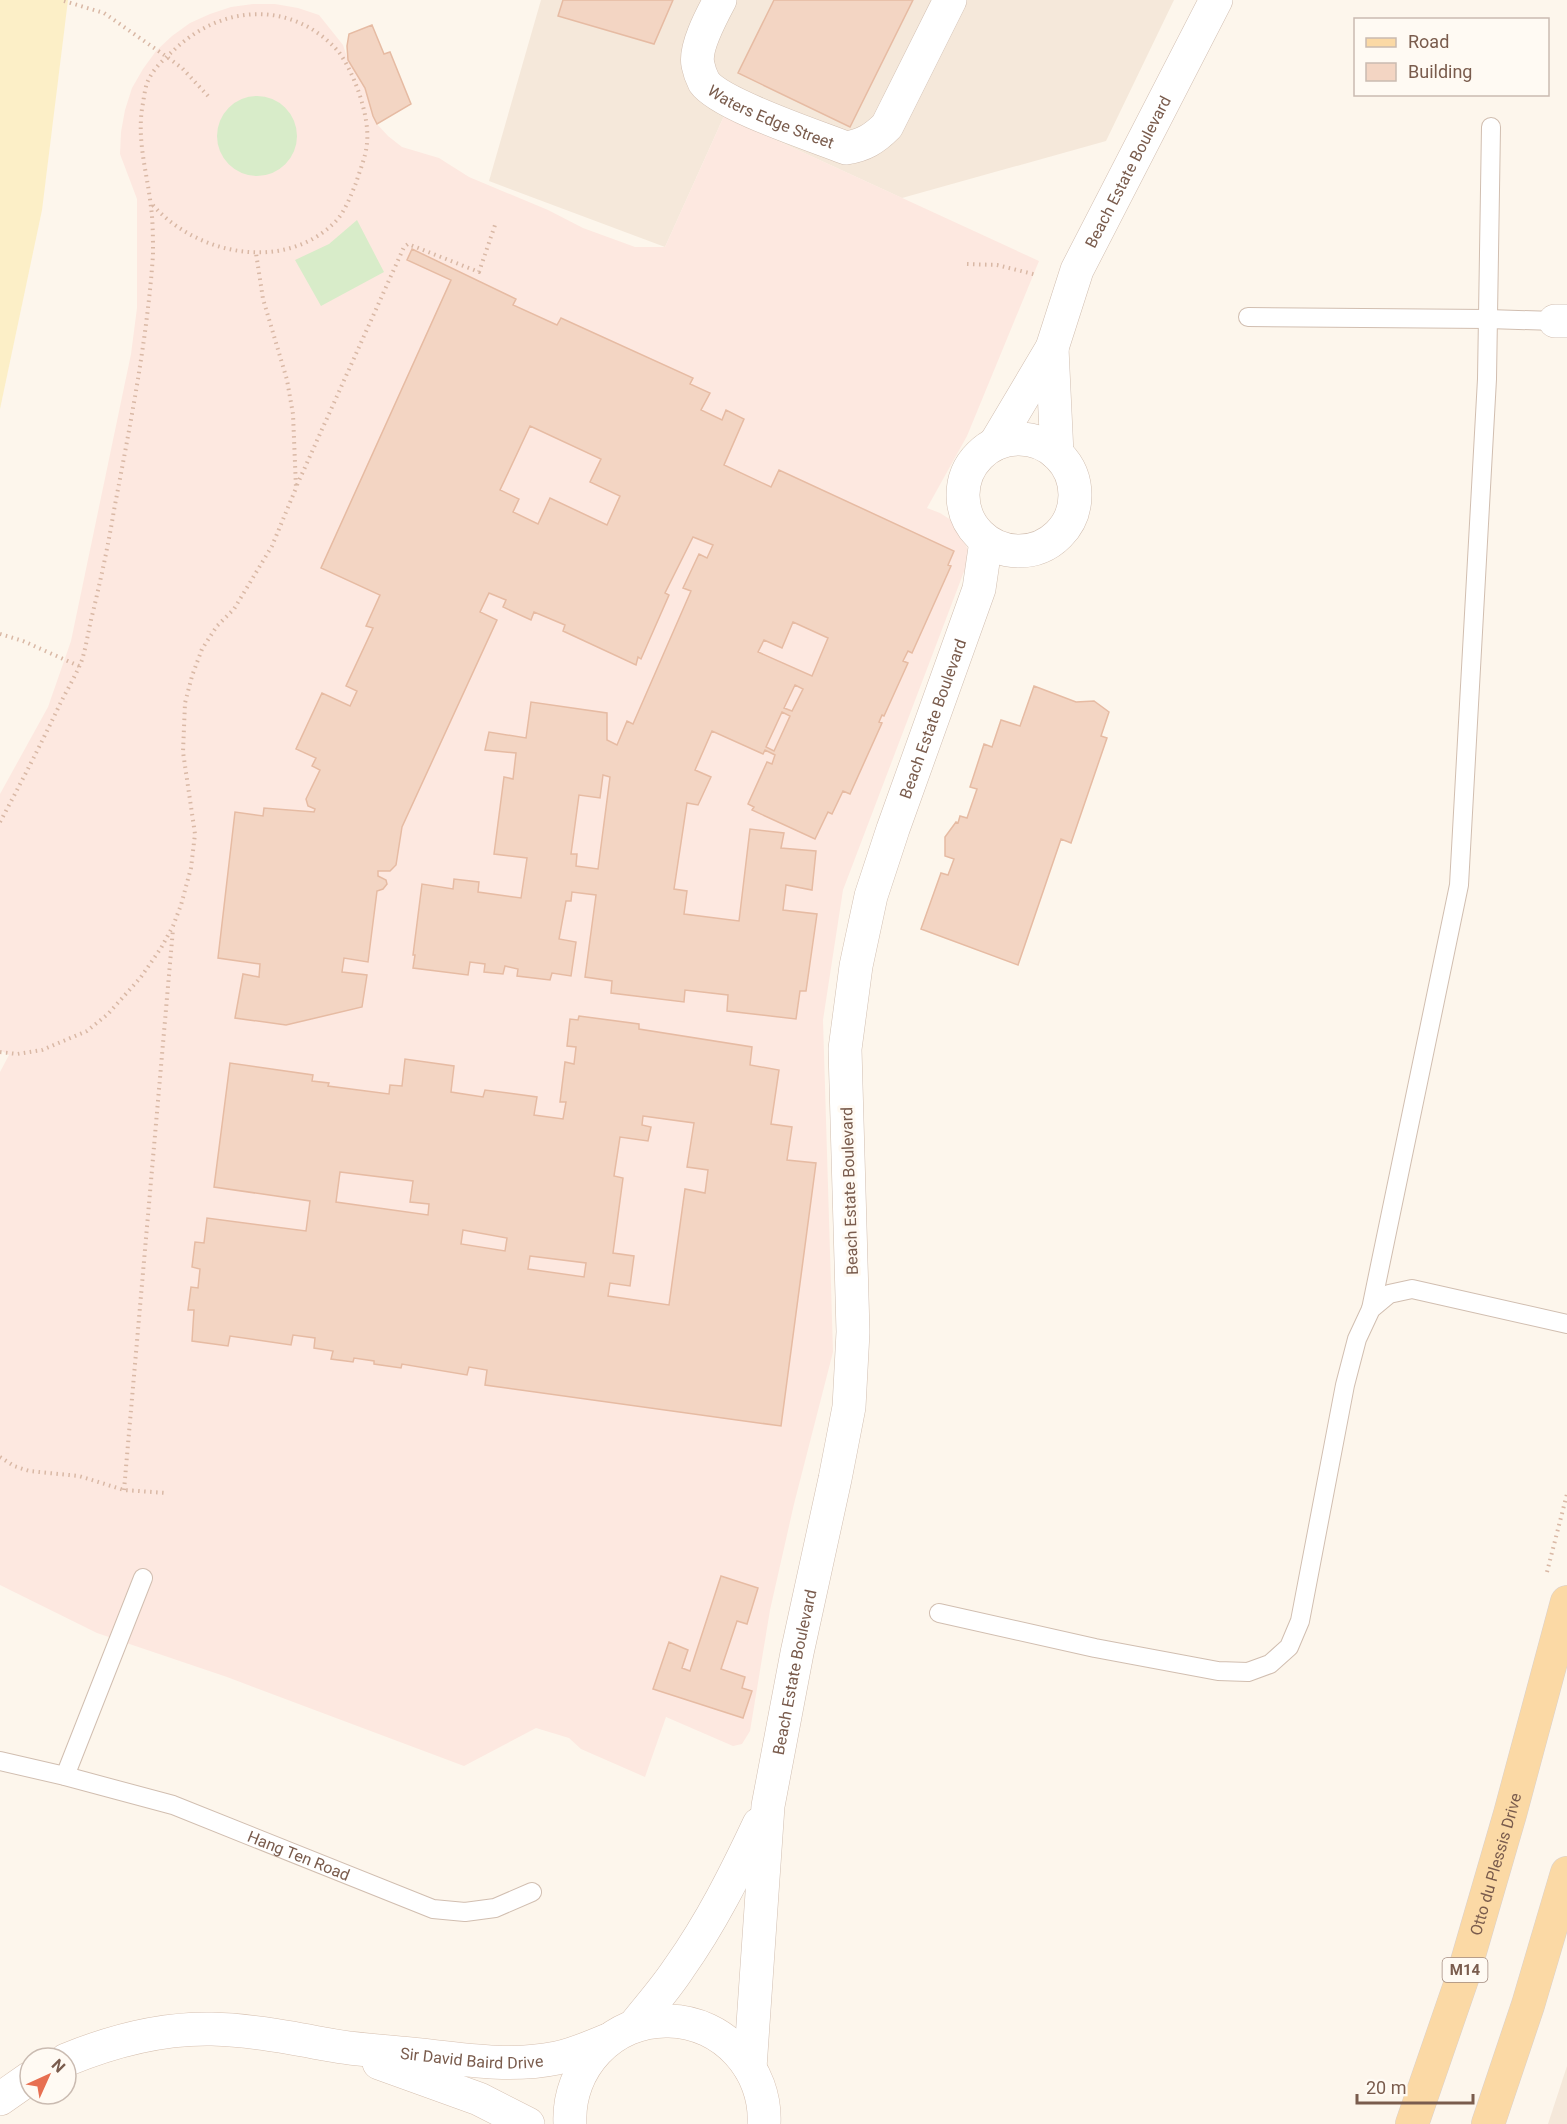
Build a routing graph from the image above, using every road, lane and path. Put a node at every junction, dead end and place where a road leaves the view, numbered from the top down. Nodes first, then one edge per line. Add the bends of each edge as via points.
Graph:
1 (720, 0) edge
2 (950, 0) edge
3 (1216, 0) edge
4 (64, 1) edge
5 (167, 57) junction
6 (208, 96) dead end
7 (1491, 126) dead end
8 (151, 203) junction
9 (495, 225) dead end
10 (256, 253) junction
11 (967, 264) dead end
12 (1071, 287) junction
13 (1248, 317) dead end
14 (1488, 319) junction
15 (1561, 321) edge
16 (1052, 348) junction
17 (995, 444) junction
18 (1057, 454) junction
19 (296, 488) junction
20 (986, 541) junction
21 (1018, 551) junction
22 (979, 589) junction
23 (0, 634) edge
24 (79, 666) junction
25 (0, 822) edge
26 (174, 926) junction
27 (0, 1052) edge
28 (1371, 1308) junction
29 (1567, 1324) edge
30 (0, 1457) edge
31 (124, 1490) junction
32 (166, 1493) dead end
33 (143, 1578) dead end
34 (1567, 1602) edge
35 (939, 1613) dead end
36 (0, 1761) edge
37 (65, 1776) junction
38 (768, 1806) junction
39 (1567, 1873) edge
40 (532, 1892) dead end
41 (621, 2033) junction
42 (332, 2046) junction
43 (78, 2056) edge
44 (750, 2068) junction
45 (18, 2086) edge
46 (0, 2099) edge
47 (768, 2118) edge
48 (528, 2124) edge
49 (570, 2124) edge
50 (1412, 2124) edge
51 (1488, 2124) edge

1 - 2 street, Waters Edge Street via 700,44 697,63 705,83 745,109 846,148 861,146 887,126
3 - 12 street, Beach Estate Boulevard
4 - 5 path via 104,13
5 - 6 path
5 - 8 path via 147,82 140,117 141,155
5 - 10 path via 190,34 218,20 249,10 280,14 305,23 339,52 359,91 368,139 349,202 337,219 315,237
7 - 14 lane
8 - 10 path via 184,231 207,244
8 - 24 path via 153,253 135,396 104,569
9 - 19 path via 479,272 408,244 404,247
10 - 19 path via 263,299 291,403
11 - 12 path via 1030,272
12 - 16 street, Beach Estate Boulevard
13 - 14 lane
14 - 15 lane
14 - 28 lane via 1459,885
16 - 17 street, Beach Estate Boulevard
16 - 18 street, Beach Estate Boulevard
17 - 18 street via 1027,440
17 - 20 street via 980,454 963,486 964,509 974,529
18 - 21 street via 1070,472 1075,495 1071,517 1059,535 1040,547
19 - 26 path via 272,546 234,609 202,649 192,676 185,703 183,752 195,834
20 - 21 street via 1001,549
20 - 22 street, Beach Estate Boulevard
21 - 22 street, Beach Estate Boulevard
22 - 38 street, Beach Estate Boulevard via 893,829 856,966 845,1049 853,1332 849,1407
23 - 24 path
24 - 25 path
26 - 27 path via 131,990 87,1031 42,1050
26 - 31 path
28 - 29 lane via 1389,1294 1412,1289
28 - 35 lane via 1357,1339 1345,1385 1300,1621 1289,1647 1270,1664 1248,1672 1218,1671
30 - 31 path via 29,1471 79,1476
31 - 32 path
33 - 37 lane
34 - 50 main road, Otto du Plessis Drive / M14 via 1462,1979
36 - 37 lane, Hang Ten Road
37 - 40 lane, Hang Ten Road via 173,1805 432,1909 465,1912 495,1908
38 - 41 street, Beach Estate Boulevard via 738,1869 679,1969
38 - 44 street, Beach Estate Boulevard
39 - 51 main road
41 - 42 street, Sir David Baird Drive via 578,2053 518,2062
41 - 44 street via 657,2021 705,2029 727,2041
41 - 49 street, Beach Estate Boulevard via 592,2055 579,2074
42 - 43 street, Sir David Baird Drive via 242,2030 183,2030 128,2040
42 - 48 street, Sir David Baird Drive via 479,2099
44 - 47 street
45 - 46 street

